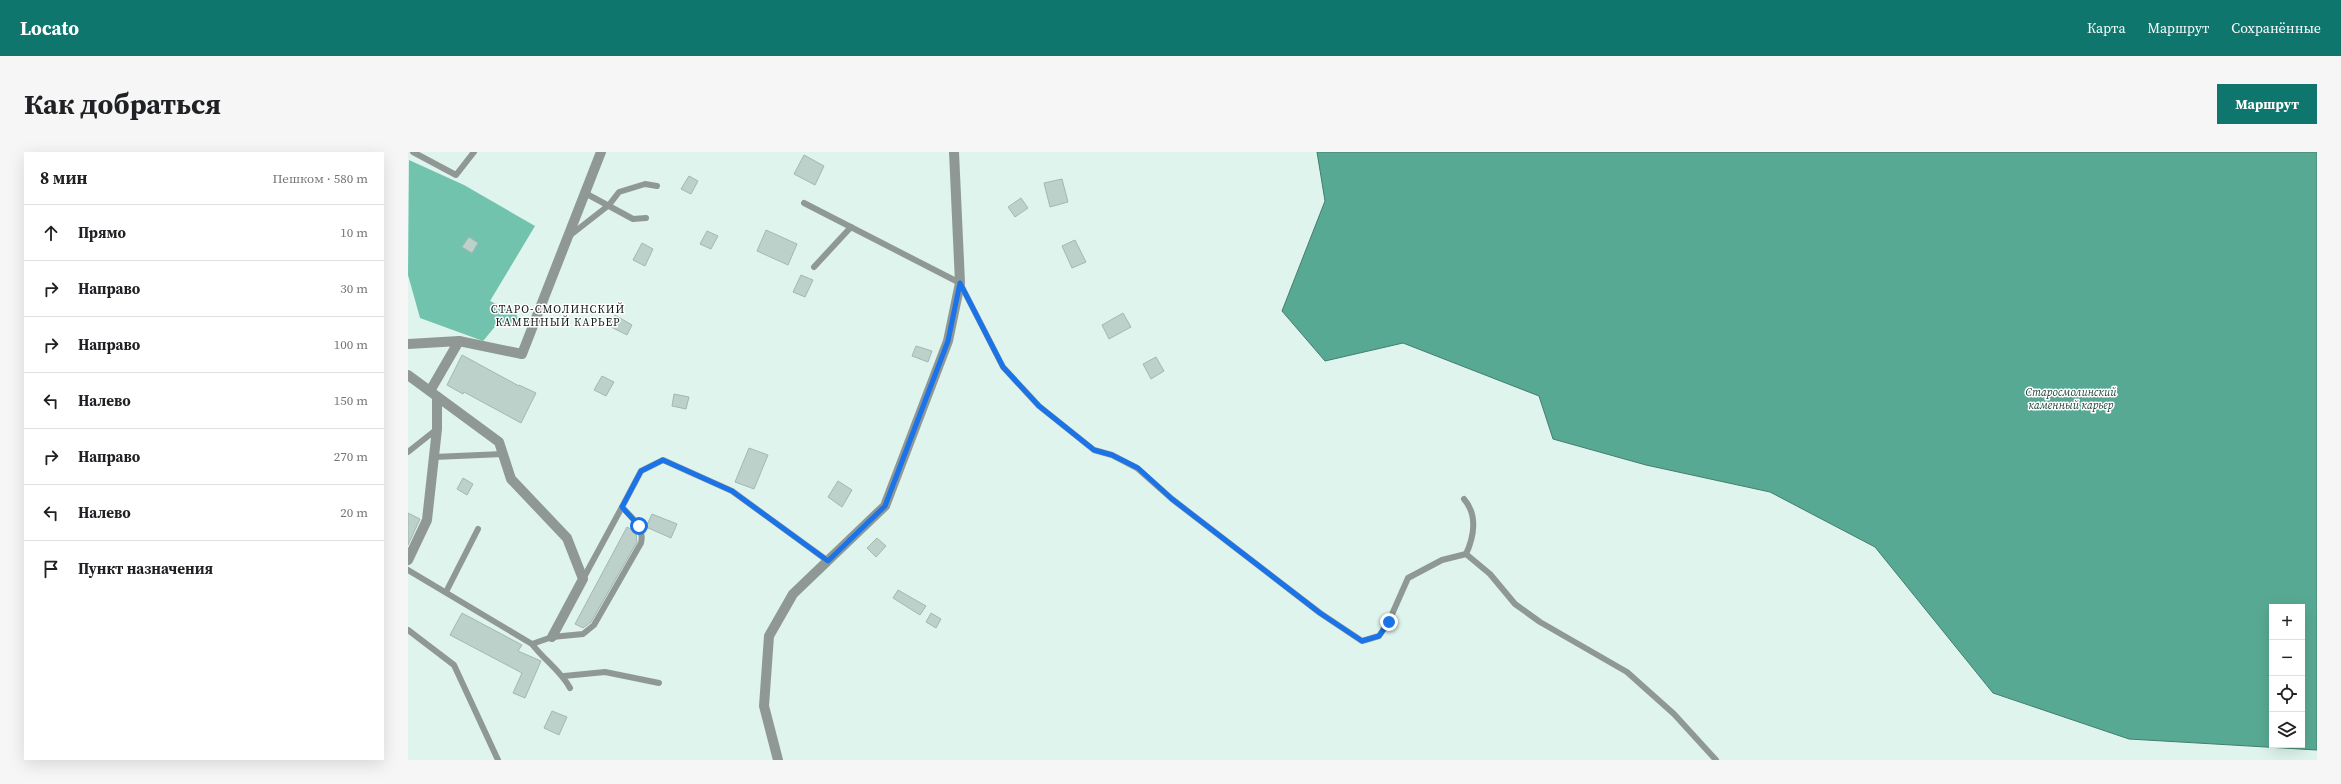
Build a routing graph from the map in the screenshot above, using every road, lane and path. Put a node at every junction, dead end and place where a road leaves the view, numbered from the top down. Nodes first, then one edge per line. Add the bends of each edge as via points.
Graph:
1 (413, 152) edge
2 (474, 152) edge
3 (601, 152) edge
4 (954, 152) edge
5 (657, 186) dead end
6 (585, 193) junction
7 (804, 203) dead end
8 (609, 205) junction
9 (646, 218) dead end
10 (851, 227) junction
11 (567, 238) junction
12 (814, 267) dead end
13 (960, 283) junction
14 (459, 341) junction
15 (408, 344) edge
16 (408, 374) edge
17 (434, 394) junction
18 (437, 429) junction
19 (408, 452) edge
20 (503, 454) junction
21 (434, 457) junction
22 (1464, 499) dead end
23 (622, 507) junction
24 (478, 530) dead end
25 (1466, 554) junction
26 (408, 560) edge
27 (828, 561) junction
28 (408, 570) edge
29 (583, 579) junction
30 (446, 592) junction
31 (408, 630) edge
32 (552, 636) junction
33 (532, 644) junction
34 (564, 676) junction
35 (660, 683) dead end
36 (570, 688) dead end
37 (498, 760) edge
38 (778, 760) edge
39 (1716, 760) edge

1 - 2 lane via 456,176
3 - 6 street
4 - 13 street
5 - 8 lane via 645,184 619,192
6 - 8 lane
6 - 11 street
7 - 10 lane
8 - 9 lane via 633,218
8 - 11 lane
10 - 12 lane
10 - 13 lane
11 - 14 street via 522,354
13 - 25 lane via 1003,367 1039,406 1094,450 1112,455 1138,468 1172,499 1302,599 1362,641 1379,636 1389,622 1408,578 1442,560
13 - 27 street via 948,341 885,506
14 - 15 street
14 - 17 street
16 - 17 street
17 - 18 street
17 - 20 street via 499,442
18 - 19 lane
18 - 21 street
20 - 21 lane
20 - 29 street via 512,479 567,538
21 - 26 street via 427,520
22 - 25 lane via 1469,505 1474,528 1472,542
23 - 27 lane via 641,471 663,460 732,491
23 - 29 lane
23 - 32 lane via 639,526 642,534 641,543 594,625 583,634
24 - 30 lane
25 - 39 lane via 1490,574 1515,604 1540,622 1627,672 1674,714
27 - 38 street via 793,594 769,636 764,706
28 - 30 lane
29 - 32 street
30 - 33 lane
31 - 37 lane via 454,666
32 - 33 lane
33 - 34 lane
34 - 35 lane via 605,672
34 - 36 lane

